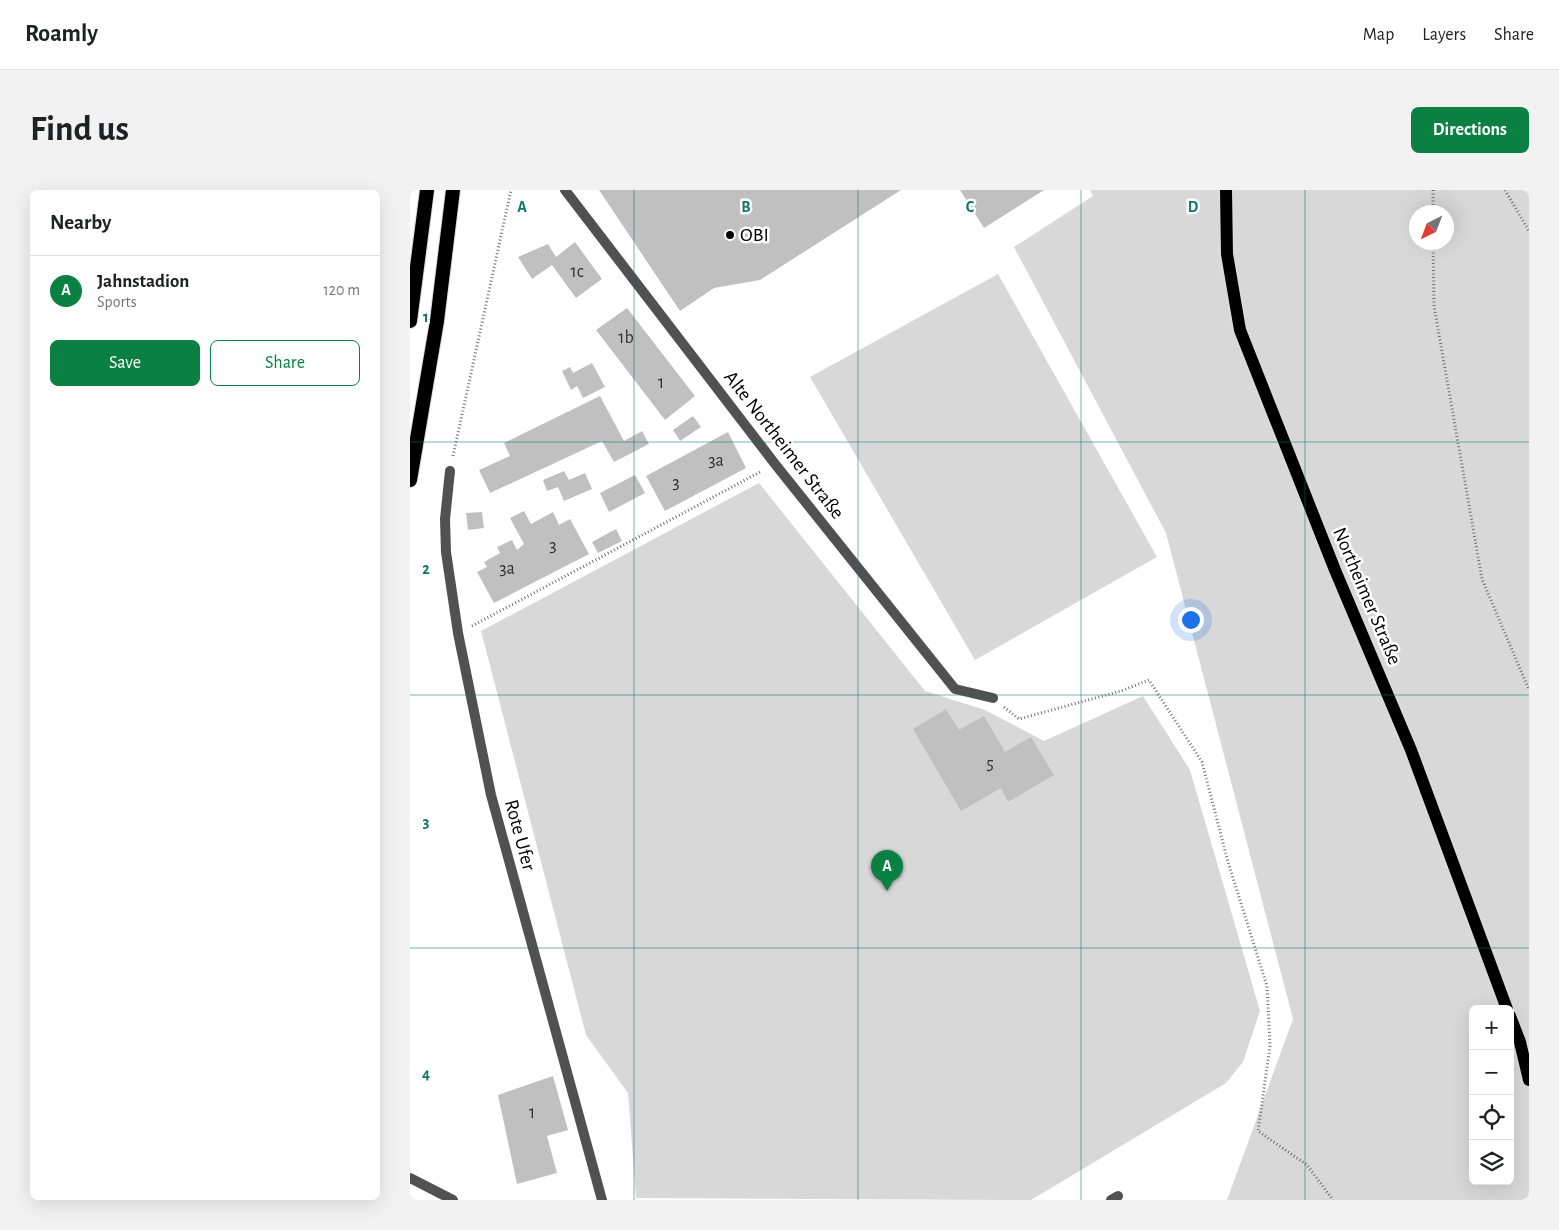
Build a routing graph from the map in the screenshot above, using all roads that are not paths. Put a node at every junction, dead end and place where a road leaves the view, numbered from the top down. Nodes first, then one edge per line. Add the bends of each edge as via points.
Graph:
1 (427, 190) edge
2 (453, 190) edge
3 (565, 190) edge
4 (1226, 190) edge
5 (410, 321) edge
6 (450, 471) road end
7 (410, 480) edge
8 (992, 698) road end
9 (1507, 1005) edge
10 (1514, 1026) edge
11 (1529, 1080) edge
12 (410, 1178) edge
13 (454, 1200) edge
14 (602, 1200) edge

1 - 5 highway
2 - 7 highway via 437,321
3 - 8 street, Alte Northeimer Straße via 775,464 955,689
4 - 9 main road, Northeimer Straße via 1227,254 1240,330 1335,570 1411,750
6 - 14 street, Rote Ufer via 445,519 446,552 458,633 491,795
10 - 11 main road
12 - 13 street

